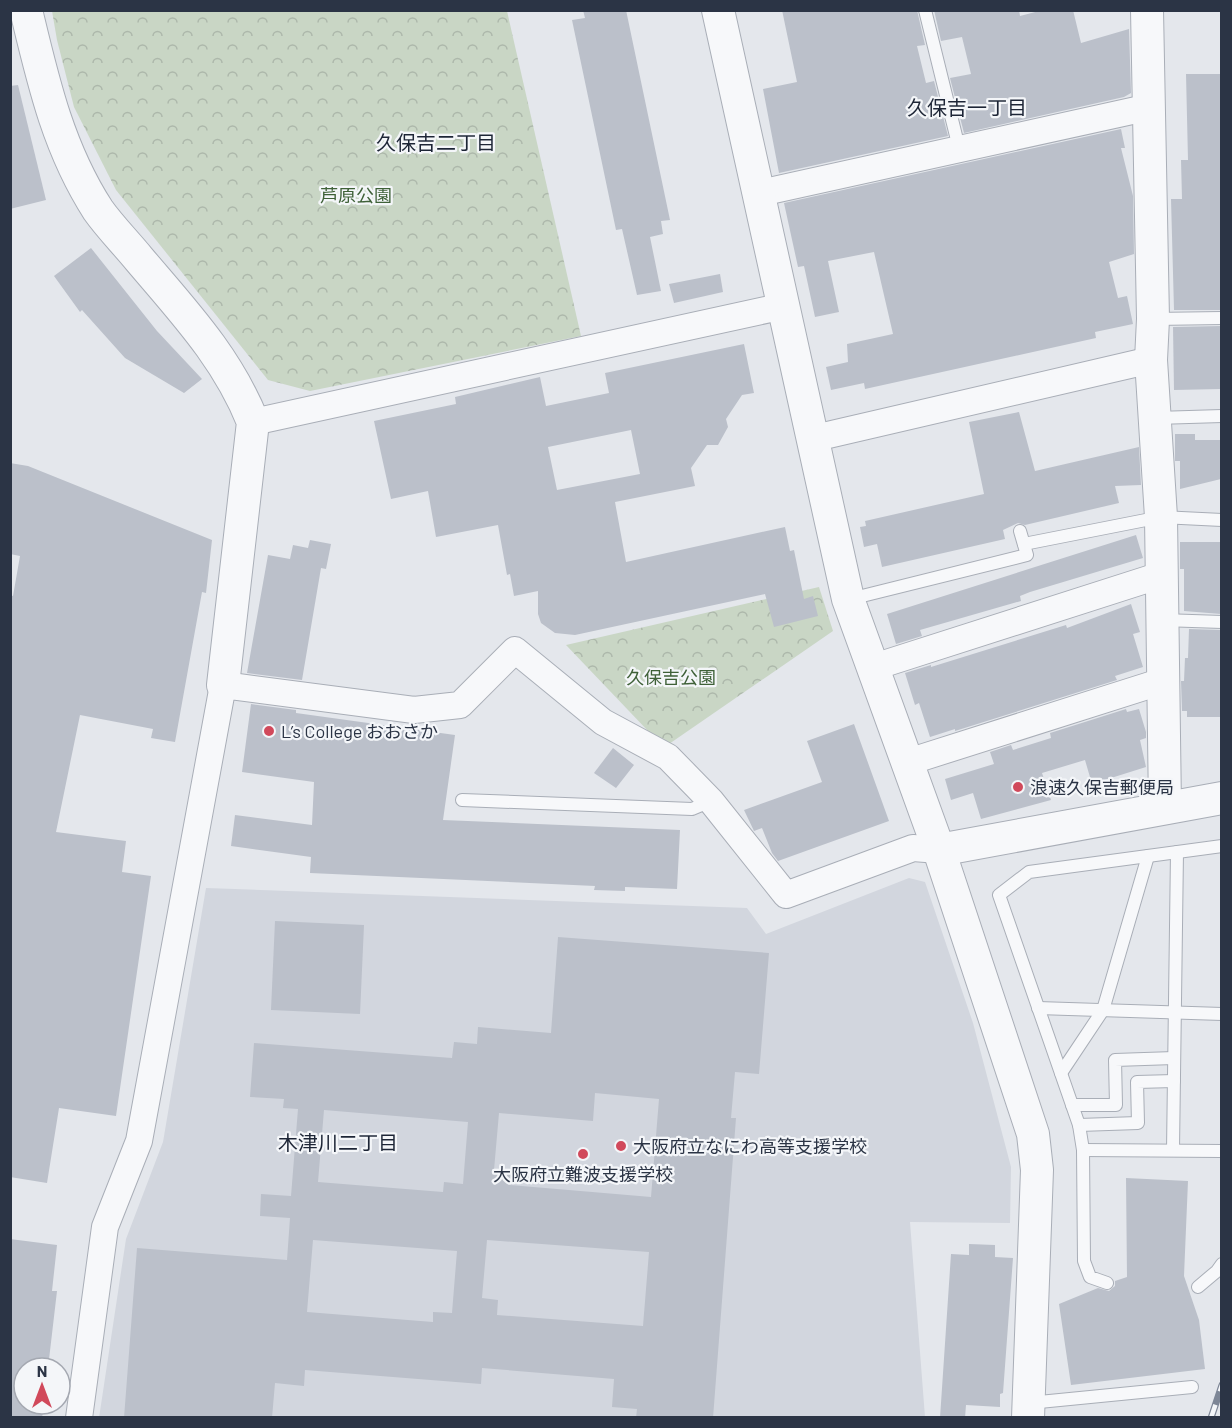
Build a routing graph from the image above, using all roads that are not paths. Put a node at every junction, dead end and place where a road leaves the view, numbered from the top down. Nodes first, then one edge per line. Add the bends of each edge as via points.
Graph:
1 (26, 10) edge
2 (718, 10) edge
3 (926, 10) edge
4 (1147, 10) edge
5 (1149, 107) junction
6 (959, 148) junction
7 (760, 193) junction
8 (784, 306) junction
9 (1221, 318) edge
10 (1153, 319) junction
11 (1151, 360) junction
12 (1221, 416) edge
13 (1155, 418) junction
14 (253, 422) junction
15 (814, 438) junction
16 (1161, 517) junction
17 (1221, 520) edge
18 (1020, 531) dead end
19 (1024, 544) junction
20 (1161, 575) junction
21 (848, 599) junction
22 (1161, 620) junction
23 (1221, 622) edge
24 (874, 667) junction
25 (1163, 681) junction
26 (223, 685) junction
27 (909, 762) junction
28 (1221, 798) edge
29 (462, 800) dead end
30 (711, 801) junction
31 (1165, 808) junction
32 (1221, 846) edge
33 (939, 850) junction
34 (1177, 852) junction
35 (1148, 856) junction
36 (1038, 1008) junction
37 (1103, 1010) junction
38 (1175, 1012) junction
39 (1221, 1014) edge
40 (1174, 1058) junction
41 (1061, 1073) junction
42 (1174, 1081) junction
43 (1072, 1106) junction
44 (1079, 1125) junction
45 (1083, 1150) junction
46 (1173, 1150) junction
47 (1221, 1151) edge
48 (1221, 1264) edge
49 (1107, 1283) dead end
50 (1198, 1287) dead end
51 (1192, 1387) dead end
52 (1029, 1410) edge
53 (79, 1418) edge

1 - 14 street via 48,104 71,165 99,212 208,340 239,388
2 - 7 street
3 - 6 lane
4 - 5 street
5 - 6 street
5 - 10 street
6 - 7 street
7 - 8 street
8 - 14 street
8 - 15 street
9 - 10 lane
10 - 11 street
11 - 13 street
11 - 15 street
12 - 13 lane
13 - 16 street
14 - 26 street
15 - 21 street
16 - 17 lane
16 - 19 lane
16 - 20 street
18 - 19 lane
19 - 21 lane via 1027,555
20 - 22 street
20 - 24 street
21 - 24 street
22 - 23 lane
22 - 25 street
24 - 27 street
25 - 27 street
25 - 31 street
26 - 30 street via 414,710 460,705 515,651 603,722 668,756
26 - 53 street via 139,1141 105,1227
27 - 33 street
28 - 31 street
29 - 30 lane via 692,809
30 - 33 street via 786,896 913,848
31 - 33 street
32 - 34 lane
33 - 52 street via 1033,1134 1037,1170
34 - 35 lane
34 - 38 lane
35 - 36 lane via 1029,872 999,895
35 - 37 lane
36 - 37 lane
36 - 41 lane
37 - 38 lane
37 - 41 lane
38 - 39 lane
38 - 40 lane
40 - 42 lane
40 - 43 lane via 1115,1060 1116,1105
41 - 43 lane
42 - 44 lane via 1137,1082 1138,1123
42 - 46 lane
43 - 44 lane
44 - 45 lane
45 - 46 lane
45 - 49 lane via 1084,1261 1090,1276
46 - 47 lane
48 - 50 lane
51 - 52 lane

